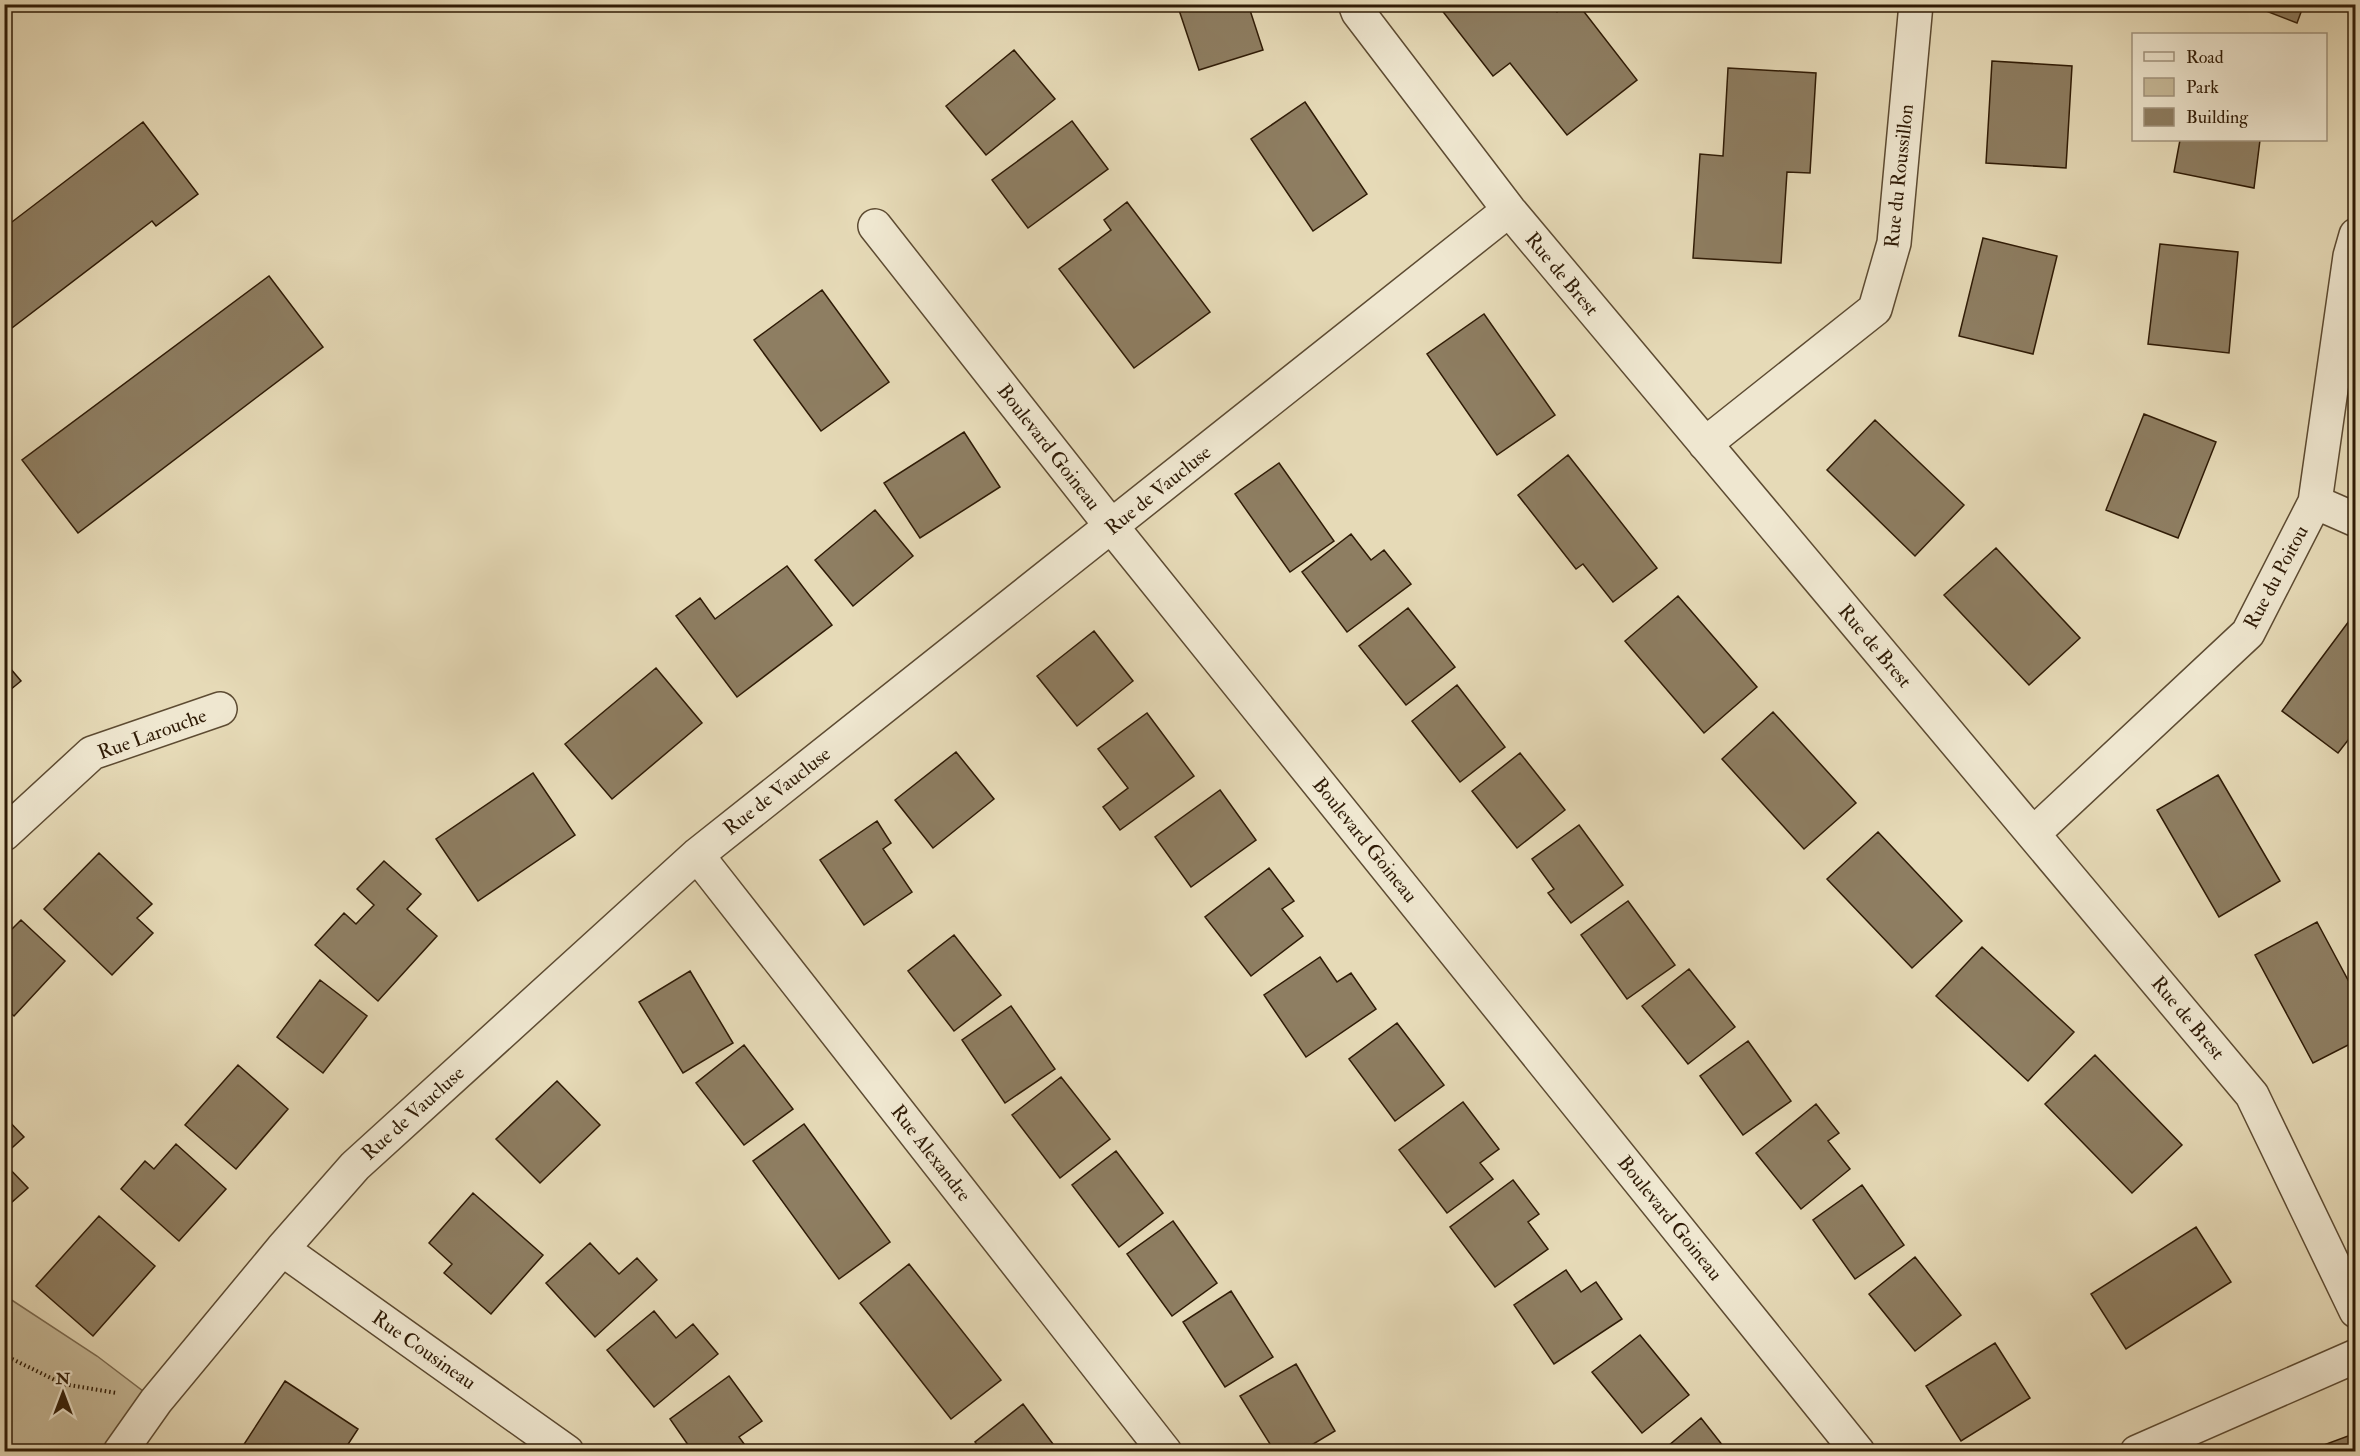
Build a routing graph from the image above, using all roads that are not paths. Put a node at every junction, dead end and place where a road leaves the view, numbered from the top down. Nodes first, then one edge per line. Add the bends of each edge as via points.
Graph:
1 (1355, 4) edge
2 (1916, 4) edge
3 (1509, 210) junction
4 (874, 226) dead end
5 (2355, 235) edge
6 (1705, 444) junction
7 (2315, 502) junction
8 (2355, 520) edge
9 (1112, 527) junction
10 (220, 710) dead end
11 (2034, 833) junction
12 (4, 834) edge
13 (697, 855) junction
14 (282, 1249) junction
15 (2355, 1311) edge
16 (2355, 1356) edge
17 (120, 1452) edge
18 (567, 1452) edge
19 (1165, 1452) edge
20 (1858, 1452) edge
21 (2137, 1452) edge

1 - 3 street, Rue de Brest
2 - 6 street, Rue du Roussillon via 1894,243 1875,309
3 - 6 street, Rue de Brest
3 - 9 street, Rue de Vaucluse
4 - 9 street, Boulevard Goineau
5 - 7 street, Rue du Poitou
6 - 11 street, Rue de Brest
7 - 8 street
7 - 11 street, Rue du Poitou via 2247,633
9 - 13 street, Rue de Vaucluse
9 - 20 street, Boulevard Goineau
10 - 12 street, Rue Larouche via 92,753
11 - 15 street, Rue de Brest via 2252,1095
13 - 14 street, Rue de Vaucluse via 355,1166
13 - 19 street, Rue Alexandre
14 - 17 street, Rue de Vaucluse via 156,1401
14 - 18 street, Rue Cousineau
16 - 21 street

